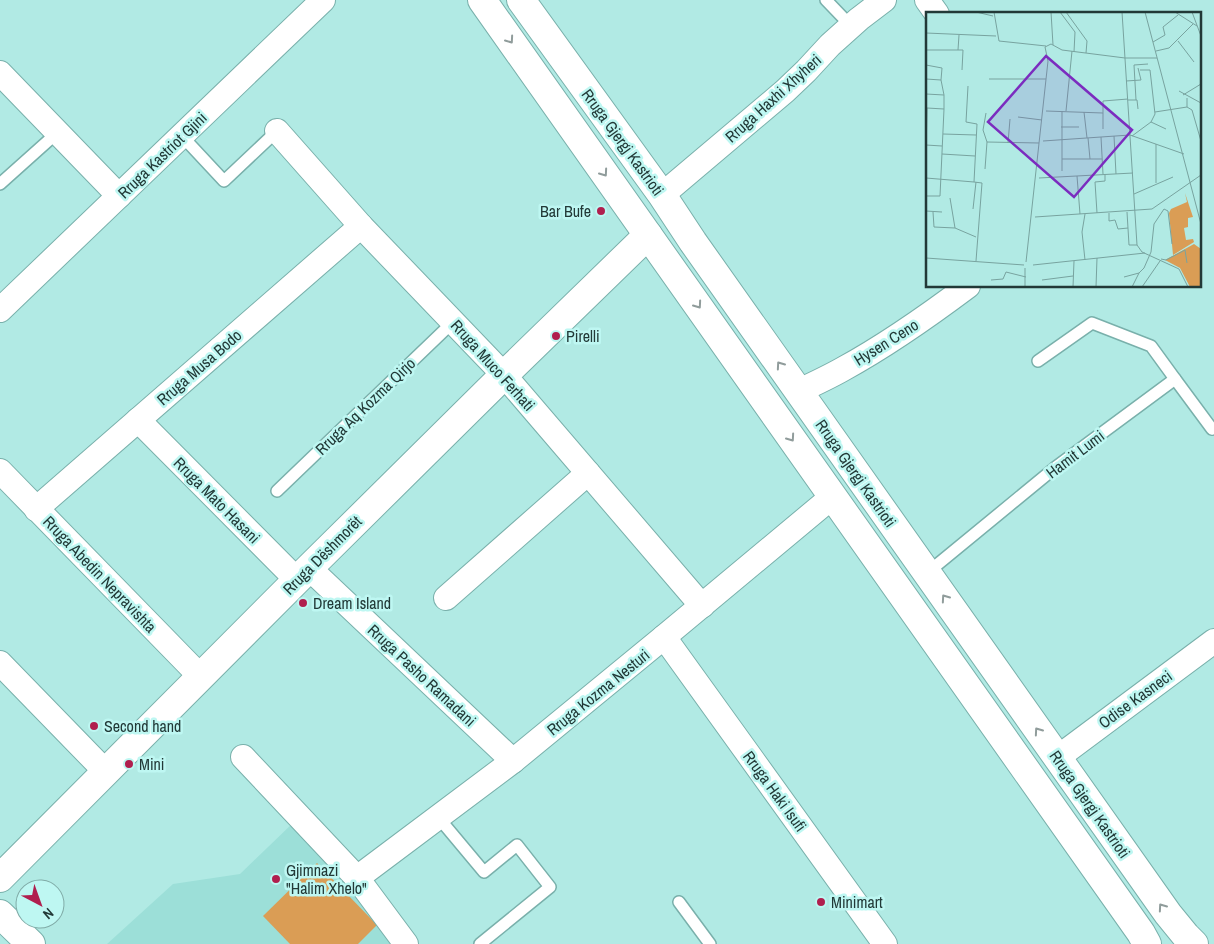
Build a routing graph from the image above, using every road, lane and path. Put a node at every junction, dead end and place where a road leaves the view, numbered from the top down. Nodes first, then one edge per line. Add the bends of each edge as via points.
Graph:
1 (323, 0) edge
2 (482, 0) edge
3 (521, 0) edge
4 (826, 0) edge
5 (884, 0) edge
6 (927, 0) edge
7 (936, 12) edge
8 (851, 26) junction
9 (0, 73) edge
10 (277, 131) joint
11 (58, 132) junction
12 (182, 136) junction
13 (0, 184) edge
14 (119, 196) junction
15 (662, 196) junction
16 (361, 226) junction
17 (648, 235) junction
18 (965, 288) edge
19 (0, 310) edge
20 (453, 322) junction
21 (1038, 361) dead end
22 (504, 375) junction
23 (1175, 379) junction
24 (799, 392) junction
25 (138, 420) junction
26 (1214, 428) edge
27 (0, 470) edge
28 (588, 473) junction
29 (277, 491) dead end
30 (832, 497) junction
31 (36, 509) junction
32 (927, 573) junction
33 (303, 574) junction
34 (446, 598) dead end
35 (702, 606) junction
36 (664, 637) junction
37 (1214, 641) edge
38 (0, 663) edge
39 (201, 677) junction
40 (243, 757) dead end
41 (1057, 758) junction
42 (513, 761) junction
43 (106, 772) junction
44 (438, 817) junction
45 (0, 878) edge
46 (357, 878) junction
47 (679, 902) dead end
48 (0, 914) edge
49 (31, 944) edge
50 (406, 944) edge
51 (480, 944) edge
52 (710, 944) edge
53 (885, 944) edge
54 (1148, 944) edge
55 (1194, 944) edge

1 - 12 street, Rruga Kastriot Gjini
2 -> 17 main road, Rruga Gjergj Kastrioti
3 - 15 main road, Rruga Gjergj Kastrioti
4 - 8 lane
5 - 8 street, Rruga Haxhi Xhyheri
6 - 7 street
8 - 15 street, Rruga Haxhi Xhyheri via 785,92
9 - 11 street
10 - 12 lane via 224,180
10 - 16 street, Rruga Muco Ferhati
11 - 13 lane
11 - 14 street
12 - 14 street, Rruga Kastriot Gjini
14 - 19 street, Rruga Kastriot Gjini
24 -> 15 main road, Rruga Gjergj Kastrioti
16 - 20 street, Rruga Muco Ferhati
16 - 25 street, Rruga Musa Bodo
17 - 22 main road, Rruga Dëshmorët
17 -> 30 main road, Rruga Gjergj Kastrioti
18 - 24 street, Hysen Ceno via 881,347
20 - 22 street, Rruga Muco Ferhati
20 - 29 lane, Rruga Aq Kozma Qirjo
21 - 23 lane via 1092,323 1151,346
22 - 28 street, Rruga Muco Ferhati
22 - 33 main road, Rruga Dëshmorët
23 - 26 lane
23 - 32 lane, Hamit Lumi via 1056,467
24 - 32 main road, Rruga Gjergj Kastrioti
25 - 31 street, Rruga Musa Bodo
25 - 33 street, Rruga Mato Hasani
27 - 31 street, Rruga Abedin Nepravishta
28 - 34 street
28 - 35 street, Rruga Muco Ferhati
30 - 35 street, Rruga Kozma Nesturi
30 - 54 main road, Rruga Gjergj Kastrioti
31 - 39 street, Rruga Abedin Nepravishta
41 -> 32 main road, Rruga Gjergj Kastrioti
33 - 39 main road, Rruga Dëshmorët
33 - 42 street, Rruga Pasho Ramadani
35 - 36 street, Rruga Kozma Nesturi
36 - 42 street, Rruga Kozma Nesturi
36 - 53 street, Rruga Haki Isufi
37 - 41 street, Odise Kasneci
38 - 43 street
39 - 43 main road, Rruga Dëshmorët
40 - 46 street
55 -> 41 main road, Rruga Gjergj Kastrioti via 1168,914
42 - 44 street, Rruga Kozma Nesturi
43 - 45 main road, Rruga Dëshmorët
44 - 46 street, Rruga Kozma Nesturi
44 - 51 lane via 484,872 517,845 550,887
46 - 50 street
47 - 52 lane
48 - 49 main road

